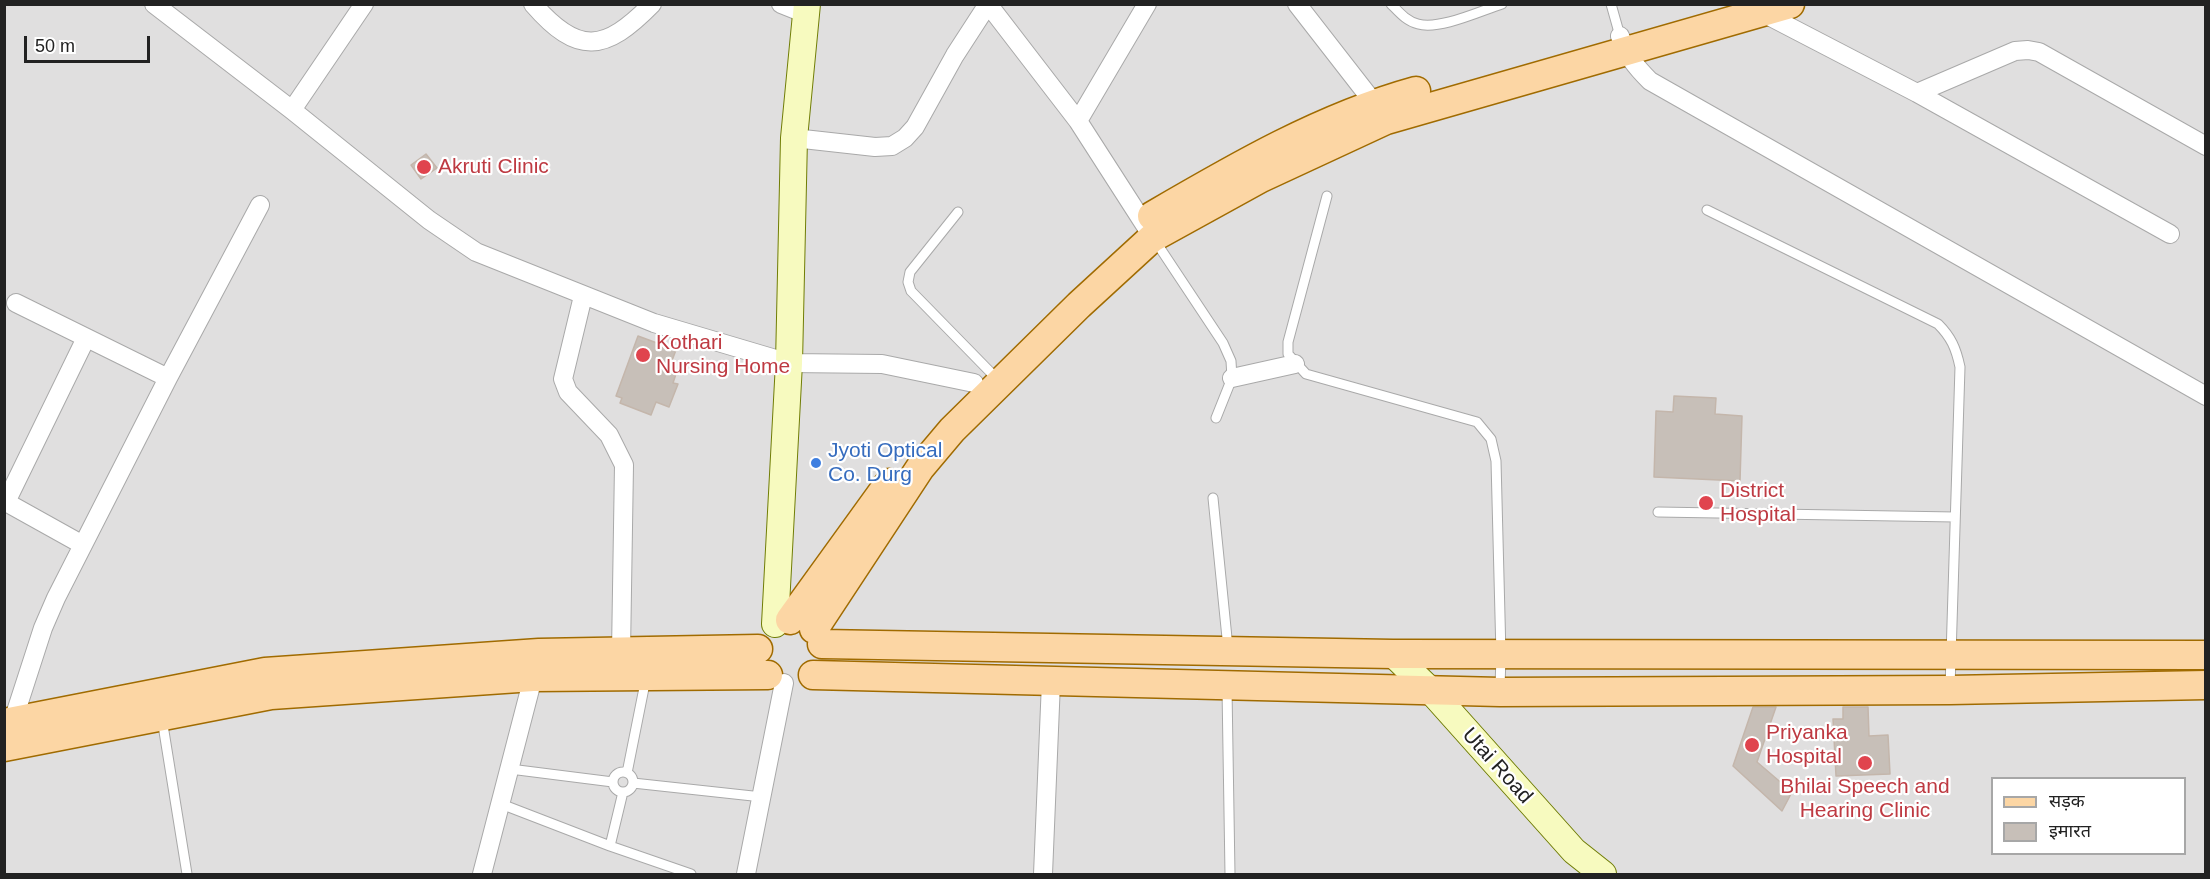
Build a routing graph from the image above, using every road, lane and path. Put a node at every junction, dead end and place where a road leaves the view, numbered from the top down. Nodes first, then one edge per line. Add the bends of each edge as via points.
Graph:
1 (154, 4) edge
2 (364, 4) edge
3 (533, 4) edge
4 (652, 4) edge
5 (781, 4) edge
6 (988, 4) edge
7 (1147, 4) edge
8 (1297, 4) edge
9 (1391, 4) edge
10 (1502, 4) edge
11 (1611, 4) edge
12 (1731, 4) edge
13 (1790, 4) edge
14 (1760, 8) edge
15 (806, 9) edge
16 (1622, 44) junction
17 (1917, 93) junction
18 (292, 110) junction
19 (1380, 111) junction
20 (1078, 121) junction
21 (794, 138) junction
22 (2205, 146) edge
23 (1327, 196) dead end
24 (260, 205) dead end
25 (1707, 210) dead end
26 (958, 212) dead end
27 (1148, 230) junction
28 (2170, 234) dead end
29 (583, 296) junction
30 (16, 303) dead end
31 (86, 338) junction
32 (789, 363) junction
33 (1295, 364) junction
34 (168, 378) junction
35 (988, 378) junction
36 (1232, 378) junction
37 (2205, 396) edge
38 (1216, 418) dead end
39 (1213, 498) dead end
40 (5, 502) edge
41 (1658, 512) dead end
42 (1955, 517) junction
43 (83, 545) junction
44 (800, 629) junction
45 (758, 649) junction
46 (1228, 651) junction
47 (621, 652) junction
48 (1393, 654) junction
49 (1501, 655) junction
50 (1950, 655) junction
51 (2205, 655) edge
52 (536, 665) junction
53 (813, 675) junction
54 (647, 676) junction
55 (776, 679) junction
56 (1051, 682) junction
57 (268, 684) junction
58 (2205, 685) edge
59 (1227, 687) junction
60 (1950, 690) junction
61 (1431, 692) junction
62 (1500, 692) junction
63 (162, 716) junction
64 (7, 735) edge
65 (510, 769) junction
66 (627, 773) junction
67 (613, 782) junction
68 (633, 783) junction
69 (623, 792) junction
70 (762, 797) junction
71 (501, 804) junction
72 (610, 846) junction
73 (1574, 863) edge
74 (187, 874) edge
75 (482, 874) edge
76 (692, 874) edge
77 (746, 874) edge
78 (1043, 874) edge
79 (1230, 874) edge
80 (1603, 874) edge

1 - 18 street
2 - 18 street
3 - 4 street via 561,32 596,42 614,36
5 - 15 street
6 - 20 street
6 - 21 street via 905,138 892,146 875,147
7 - 20 street
8 - 19 street
9 - 10 lane via 1405,18 1432,26
11 - 16 lane
12 - 16 main road
13 - 14 main road
14 - 16 main road
14 - 17 street
15 - 21 street
16 - 19 main road
16 - 37 street via 1650,81
17 - 22 street via 2015,51 2039,52
17 - 28 street
18 - 29 street via 429,220 476,252
19 - 27 main road via 1255,156
20 - 27 street
21 - 32 street
23 - 33 lane via 1288,342 1288,354
24 - 34 street
25 - 42 lane via 1938,324 1950,336 1960,367
26 - 35 lane via 910,272 908,282 911,291
27 - 35 main road
27 - 36 lane via 1223,343 1231,361
29 - 32 street via 654,323
29 - 47 street via 563,379 568,392 609,435 624,465
30 - 31 street
31 - 34 street
31 - 40 street
32 - 35 street via 882,364
32 - 44 street
33 - 36 street
33 - 49 lane via 1306,374 1477,422 1491,439 1496,461
34 - 43 street
35 - 44 main road via 936,420
36 - 38 lane
39 - 46 lane
40 - 43 street
41 - 42 lane
42 - 50 lane
43 - 64 street via 43,628
44 - 45 main road via 763,634
44 - 46 main road
44 - 53 main road via 822,661
45 - 47 main road
45 - 55 main road via 760,663
46 - 48 main road
47 - 52 main road
48 - 49 main road
48 - 61 street, Utai Road
49 - 50 main road
49 - 62 lane
50 - 51 main road
50 - 60 lane
52 - 54 main road
52 - 57 main road
52 - 65 street
53 - 55 main road via 799,683
53 - 56 main road
54 - 55 main road
54 - 66 lane
55 - 70 street
56 - 59 main road
56 - 78 street
57 - 63 main road
57 - 64 main road
58 - 60 main road
59 - 61 main road
59 - 79 lane
60 - 62 main road
61 - 62 main road
61 - 73 street, Utai Road
63 - 64 main road
63 - 74 lane
65 - 67 lane
65 - 71 street
66 - 67 lane via 618,774
66 - 68 lane
67 - 69 lane
68 - 69 lane
68 - 70 lane
69 - 72 lane
70 - 77 street
71 - 72 lane
71 - 75 street
72 - 76 lane
73 - 80 street, Utai Road

